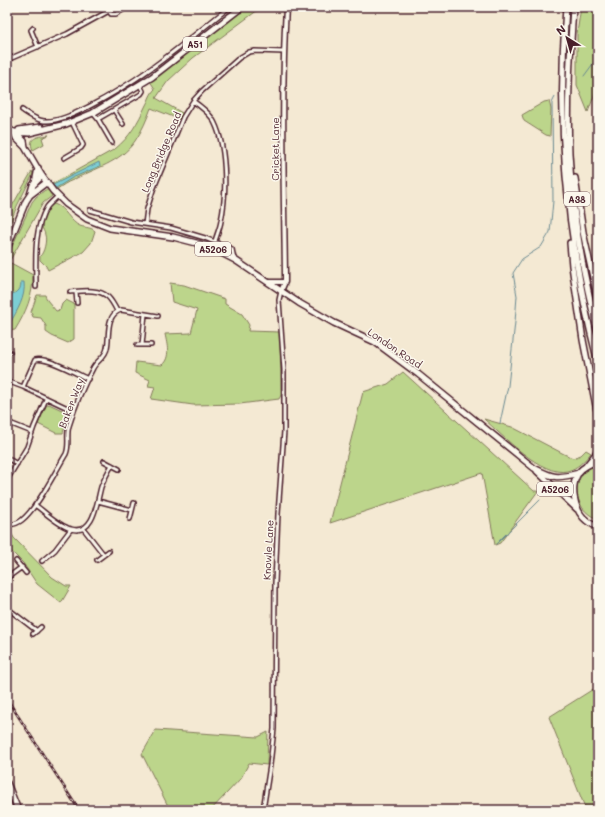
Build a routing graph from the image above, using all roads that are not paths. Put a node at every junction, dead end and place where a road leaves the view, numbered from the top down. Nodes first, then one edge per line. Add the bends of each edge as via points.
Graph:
1 (116, 7) edge
2 (128, 7) edge
3 (242, 7) edge
4 (286, 7) edge
5 (566, 7) edge
6 (573, 7) edge
7 (227, 9) dead end
8 (109, 11) junction
9 (213, 20) junction
10 (218, 26) junction
11 (33, 28) dead end
12 (38, 47) junction
13 (284, 52) junction
14 (7, 60) edge
15 (140, 85) junction
16 (194, 101) junction
17 (569, 106) junction
18 (22, 110) dead end
19 (114, 110) junction
20 (93, 112) junction
21 (71, 115) junction
22 (98, 120) junction
23 (73, 122) junction
24 (122, 124) dead end
25 (7, 127) edge
26 (50, 128) junction
27 (36, 131) junction
28 (14, 132) junction
29 (7, 137) edge
30 (112, 143) dead end
31 (25, 147) junction
32 (64, 158) dead end
33 (38, 168) junction
34 (42, 176) junction
35 (35, 182) junction
36 (47, 182) junction
37 (30, 195) junction
38 (58, 196) junction
39 (90, 210) dead end
40 (101, 213) junction
41 (570, 222) junction
42 (98, 224) junction
43 (145, 224) junction
44 (215, 241) junction
45 (7, 248) edge
46 (234, 260) junction
47 (268, 282) junction
48 (285, 282) junction
49 (36, 287) dead end
50 (281, 291) junction
51 (70, 292) dead end
52 (76, 292) junction
53 (598, 300) edge
54 (77, 304) dead end
55 (117, 311) junction
56 (145, 314) junction
57 (158, 316) dead end
58 (598, 333) edge
59 (137, 345) dead end
60 (142, 345) junction
61 (151, 345) dead end
62 (598, 362) edge
63 (88, 379) junction
64 (7, 381) edge
65 (23, 387) junction
66 (46, 399) junction
67 (74, 411) junction
68 (598, 416) edge
69 (7, 422) edge
70 (32, 432) junction
71 (598, 449) edge
72 (7, 458) edge
73 (104, 461) dead end
74 (598, 462) edge
75 (17, 464) junction
76 (112, 465) junction
77 (534, 468) junction
78 (584, 468) junction
79 (119, 469) dead end
80 (579, 473) junction
81 (7, 480) edge
82 (98, 501) junction
83 (134, 503) dead end
84 (35, 505) junction
85 (132, 510) junction
86 (578, 510) junction
87 (130, 519) dead end
88 (7, 524) edge
89 (598, 527) edge
90 (83, 528) junction
91 (71, 529) junction
92 (109, 551) dead end
93 (104, 555) junction
94 (97, 560) dead end
95 (16, 561) dead end
96 (42, 561) dead end
97 (22, 566) junction
98 (26, 573) dead end
99 (7, 578) edge
100 (7, 608) edge
101 (41, 627) dead end
102 (37, 631) junction
103 (33, 634) dead end
104 (7, 783) edge
105 (18, 810) edge
106 (262, 810) edge

1 - 8 street
2 - 8 street via 116,14
3 - 10 main road, A51
4 - 13 street, Cricket Lane
5 - 41 main road, A38 via 562,109
6 - 17 main road, A38
7 - 9 street
8 - 12 street
9 - 10 street
9 - 21 street via 130,84
10 - 15 main road, A51
11 - 12 street via 31,30
12 - 14 street
13 - 16 street, Long Bridge Road via 249,52 239,58
13 - 48 street, Cricket Lane
15 - 19 street via 143,91 141,94
15 - 20 main road, A51
16 - 43 street, Long Bridge Road via 184,117 153,190
16 - 44 street via 211,117 223,148 224,204
17 - 53 main road, A38 via 577,196
17 - 58 main road via 569,153 576,222 587,289
18 - 21 street via 43,121
19 - 22 street
19 - 24 street
20 - 22 street
20 - 23 main road, A51
21 - 23 street
22 - 30 street
23 - 26 main road, A51
23 - 32 street via 83,145
25 - 28 street
26 - 27 main road, A51
26 - 28 main road, A51
27 - 28 main road, A51
27 - 31 main road via 28,138
28 - 29 street
28 - 31 main road, London Road / A5206
31 - 33 main road, London Road / A5206
33 - 34 main road, London Road / A5206
33 - 35 main road
34 - 35 main road
34 - 36 main road, London Road / A5206
35 - 37 main road
36 - 37 main road
36 - 38 main road, London Road / A5206
37 - 45 main road
38 - 42 main road, London Road / A5206 via 81,215
38 - 49 street via 48,206 39,227
39 - 40 street, London Road
40 - 42 street
40 - 43 street, London Road
41 - 62 main road via 582,298
41 - 68 main road, A38 via 574,279
42 - 46 main road, London Road / A5206 via 196,242
43 - 44 street, London Road via 170,228
44 - 46 street, London Road via 232,249
46 - 47 main road, London Road / A5206
47 - 48 street
47 - 50 main road, London Road / A5206
48 - 50 street, Cricket Lane
50 - 77 main road, London Road / A5206 via 388,352
50 - 106 street, Knowle Lane via 279,300 284,370 284,431 275,583 274,729
51 - 52 street
52 - 54 street
52 - 55 street via 93,291 103,294 110,299
55 - 56 street
55 - 63 street, Baker Way via 110,321 106,353 95,365
56 - 57 street
56 - 60 street
59 - 60 street
60 - 61 street
63 - 65 street via 52,362 39,359 36,360
63 - 67 street, Baker Way
64 - 65 street
65 - 66 street
66 - 67 street
66 - 70 street
67 - 84 street, Baker Way via 68,429 68,451
69 - 70 street
70 - 75 street
71 - 78 main road
72 - 75 street
73 - 76 street
74 - 78 main road
75 - 81 street
76 - 79 street
76 - 82 street
77 - 80 main road, London Road / A5206 via 555,477
77 - 86 main road, London Road / A5206
78 - 80 main road
80 - 86 main road via 574,486
82 - 85 street
82 - 90 street via 92,519
83 - 85 street
84 - 88 street, Baker Way via 22,520 15,524
84 - 91 street
85 - 87 street
86 - 89 main road, London Road via 587,522
90 - 91 street
90 - 93 street
91 - 96 street via 58,547
92 - 93 street
93 - 94 street
95 - 97 street
97 - 98 street
97 - 99 street
100 - 102 street
101 - 102 street
102 - 103 street
104 - 105 main road

